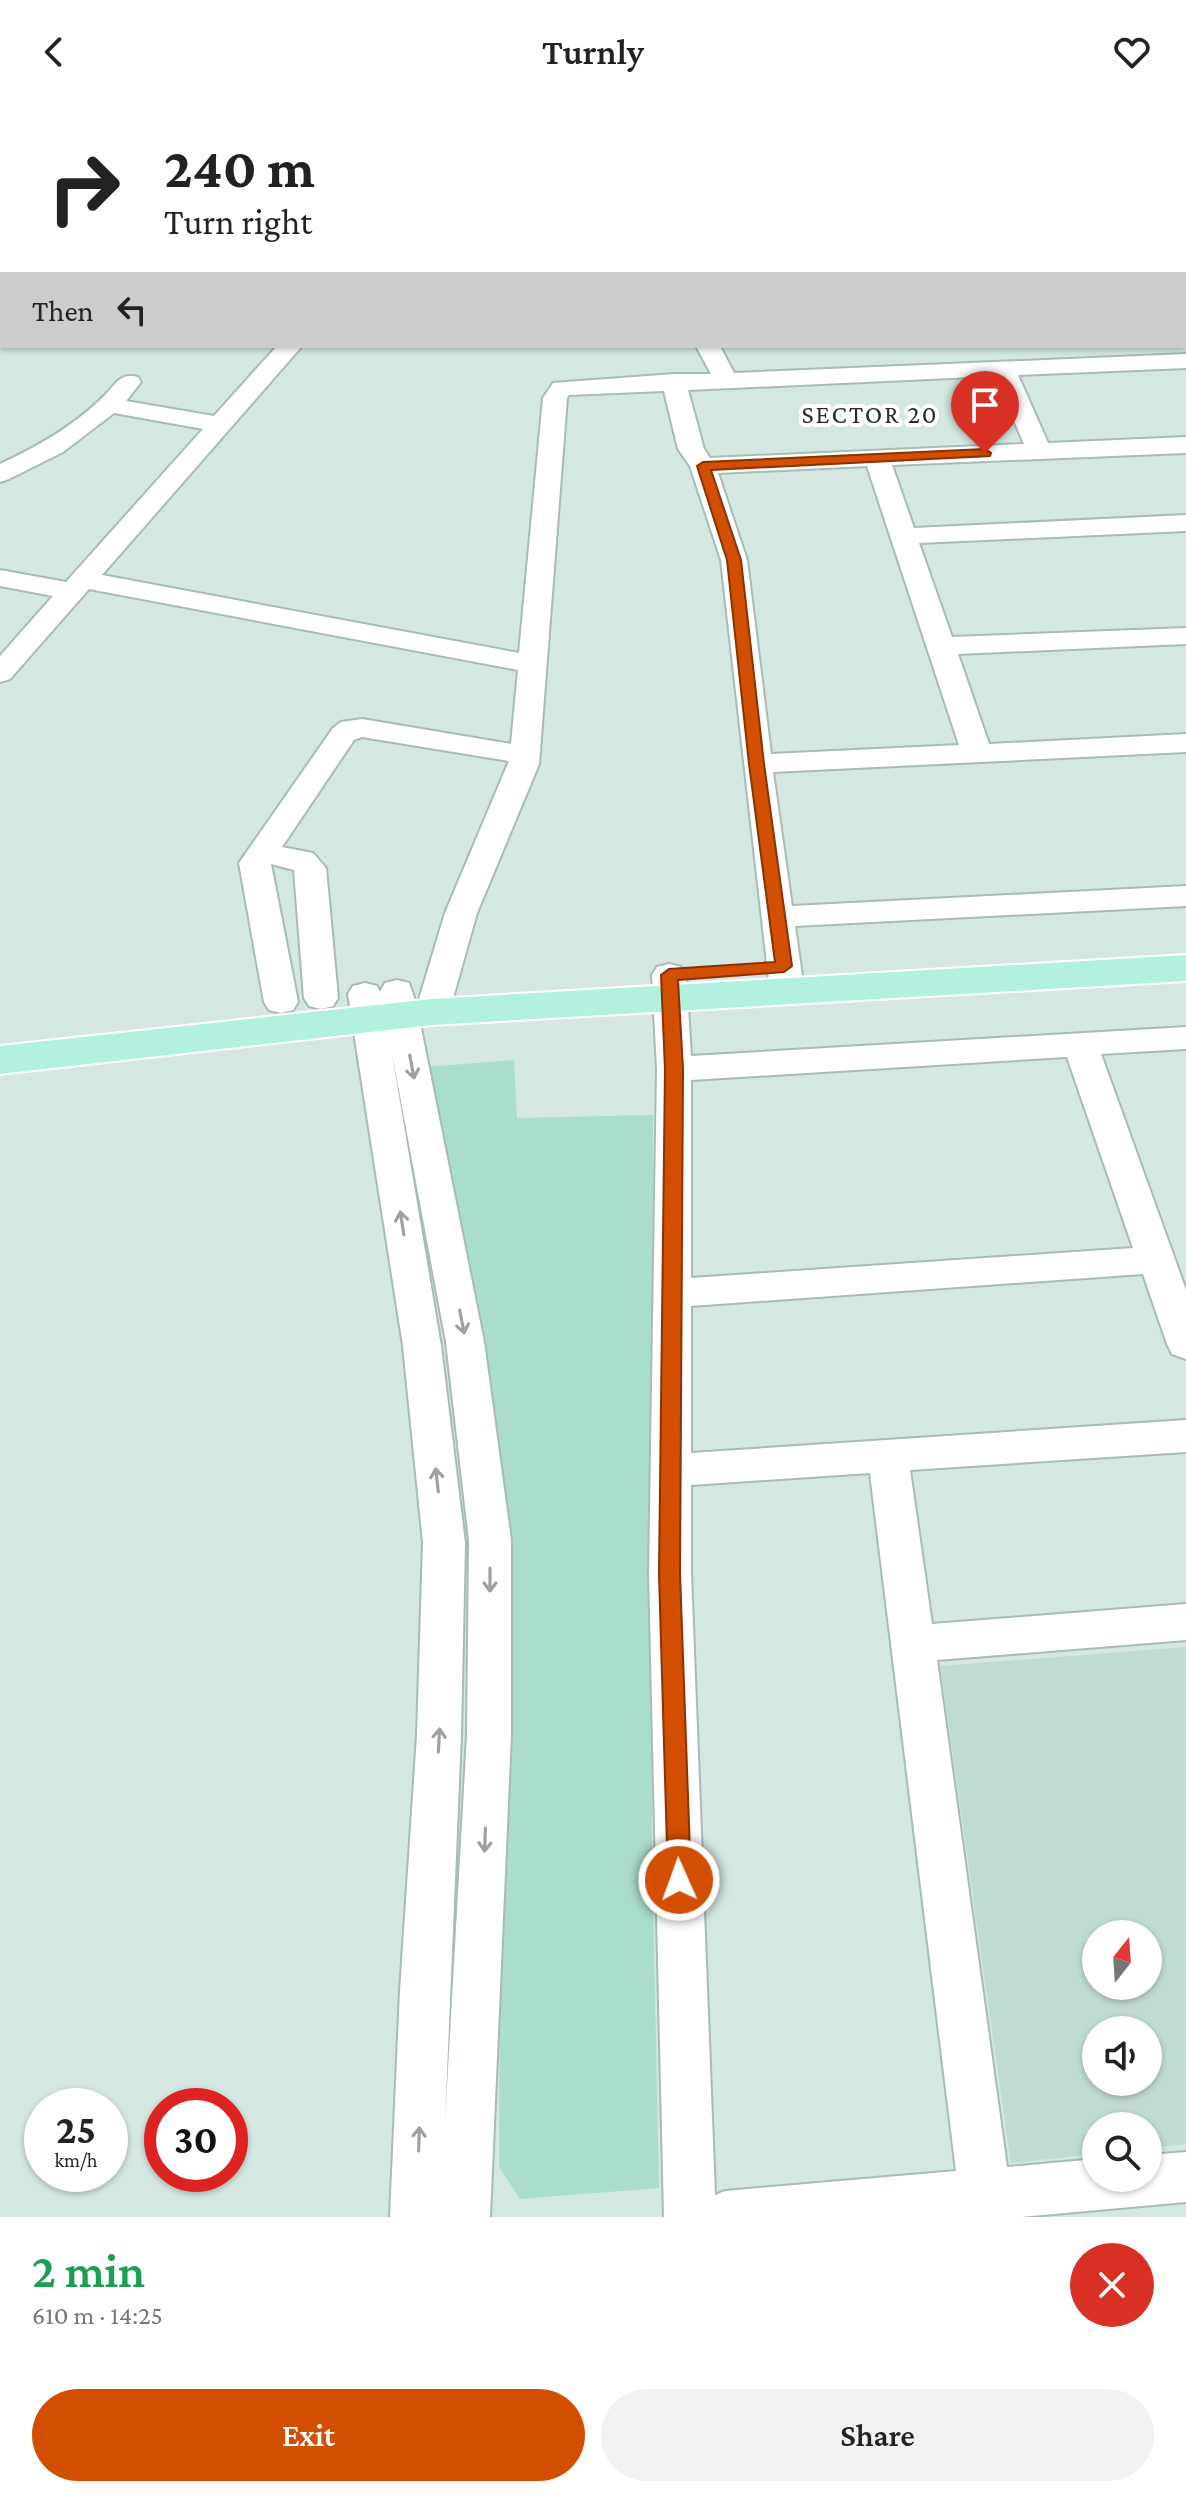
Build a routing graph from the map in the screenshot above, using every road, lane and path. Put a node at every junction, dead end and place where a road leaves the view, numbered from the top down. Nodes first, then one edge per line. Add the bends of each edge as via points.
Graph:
1 (288, 348) edge
2 (709, 348) edge
3 (858, 348) edge
4 (1122, 354) edge
5 (1186, 361) edge
6 (1003, 368) junction
7 (869, 374) junction
8 (725, 379) junction
9 (674, 381) junction
10 (129, 382) dead end
11 (110, 405) junction
12 (221, 425) junction
13 (1185, 446) edge
14 (1039, 451) junction
15 (877, 458) junction
16 (703, 466) junction
17 (0, 474) edge
18 (1186, 523) edge
19 (904, 536) junction
20 (0, 578) edge
21 (80, 586) junction
22 (1186, 636) edge
23 (941, 646) junction
24 (532, 664) junction
25 (0, 673) edge
26 (1186, 743) edge
27 (977, 753) junction
28 (524, 755) junction
29 (757, 764) junction
30 (260, 852) junction
31 (1186, 896) edge
32 (777, 917) junction
33 (1186, 945) edge
34 (1186, 968) edge
35 (785, 978) junction
36 (670, 987) junction
37 (321, 998) junction
38 (281, 1002) junction
39 (400, 1003) junction
40 (0, 1034) edge
41 (1186, 1038) edge
42 (1080, 1044) junction
43 (0, 1060) edge
44 (674, 1069) junction
45 (1156, 1260) junction
46 (672, 1293) junction
47 (1186, 1344) edge
48 (1186, 1436) edge
49 (888, 1456) junction
50 (671, 1470) junction
51 (1186, 1622) edge
52 (911, 1644) junction
53 (1186, 2177) edge
54 (985, 2195) junction
55 (1049, 2203) edge
56 (416, 2217) edge
57 (464, 2217) edge
58 (690, 2217) edge
59 (725, 2217) edge

1 - 12 street
2 - 8 street
3 - 7 street
4 - 5 street
4 - 6 street
6 - 7 street
6 - 14 street
7 - 8 street
8 - 9 street
9 - 16 street via 691,449
9 - 24 street via 570,385 557,392
10 - 11 street
11 - 12 street
11 - 17 street via 57,447
12 - 21 street
13 - 14 street
14 - 15 street
15 - 16 street
15 - 19 street
16 - 29 street via 734,560
18 - 19 street
19 - 23 street
20 - 21 street
21 - 24 street
21 - 25 street
22 - 23 street
23 - 27 street
24 - 28 street
26 - 27 street
27 - 29 street
28 - 30 street via 349,729
28 - 39 street via 461,913
29 - 32 street
30 - 37 street via 302,860 310,868
30 - 38 street via 255,867
31 - 32 street
32 - 35 street
33 - 35 main road
34 - 35 main road
35 - 36 main road
36 - 39 main road
36 - 44 street
37 - 38 main road
37 - 39 main road
38 - 40 main road
39 - 43 main road
56 -> 39 street via 444,1543 422,1346
39 -> 57 street via 465,1342 490,1540 489,1735
41 - 42 street
42 - 44 street
42 - 45 street
44 - 46 street
45 - 46 street
45 - 47 street
46 - 50 street
48 - 49 street
49 - 50 street
49 - 52 street
50 - 58 street via 670,1589
51 - 52 street
52 - 54 street
53 - 55 street
54 - 55 street
54 - 59 street

